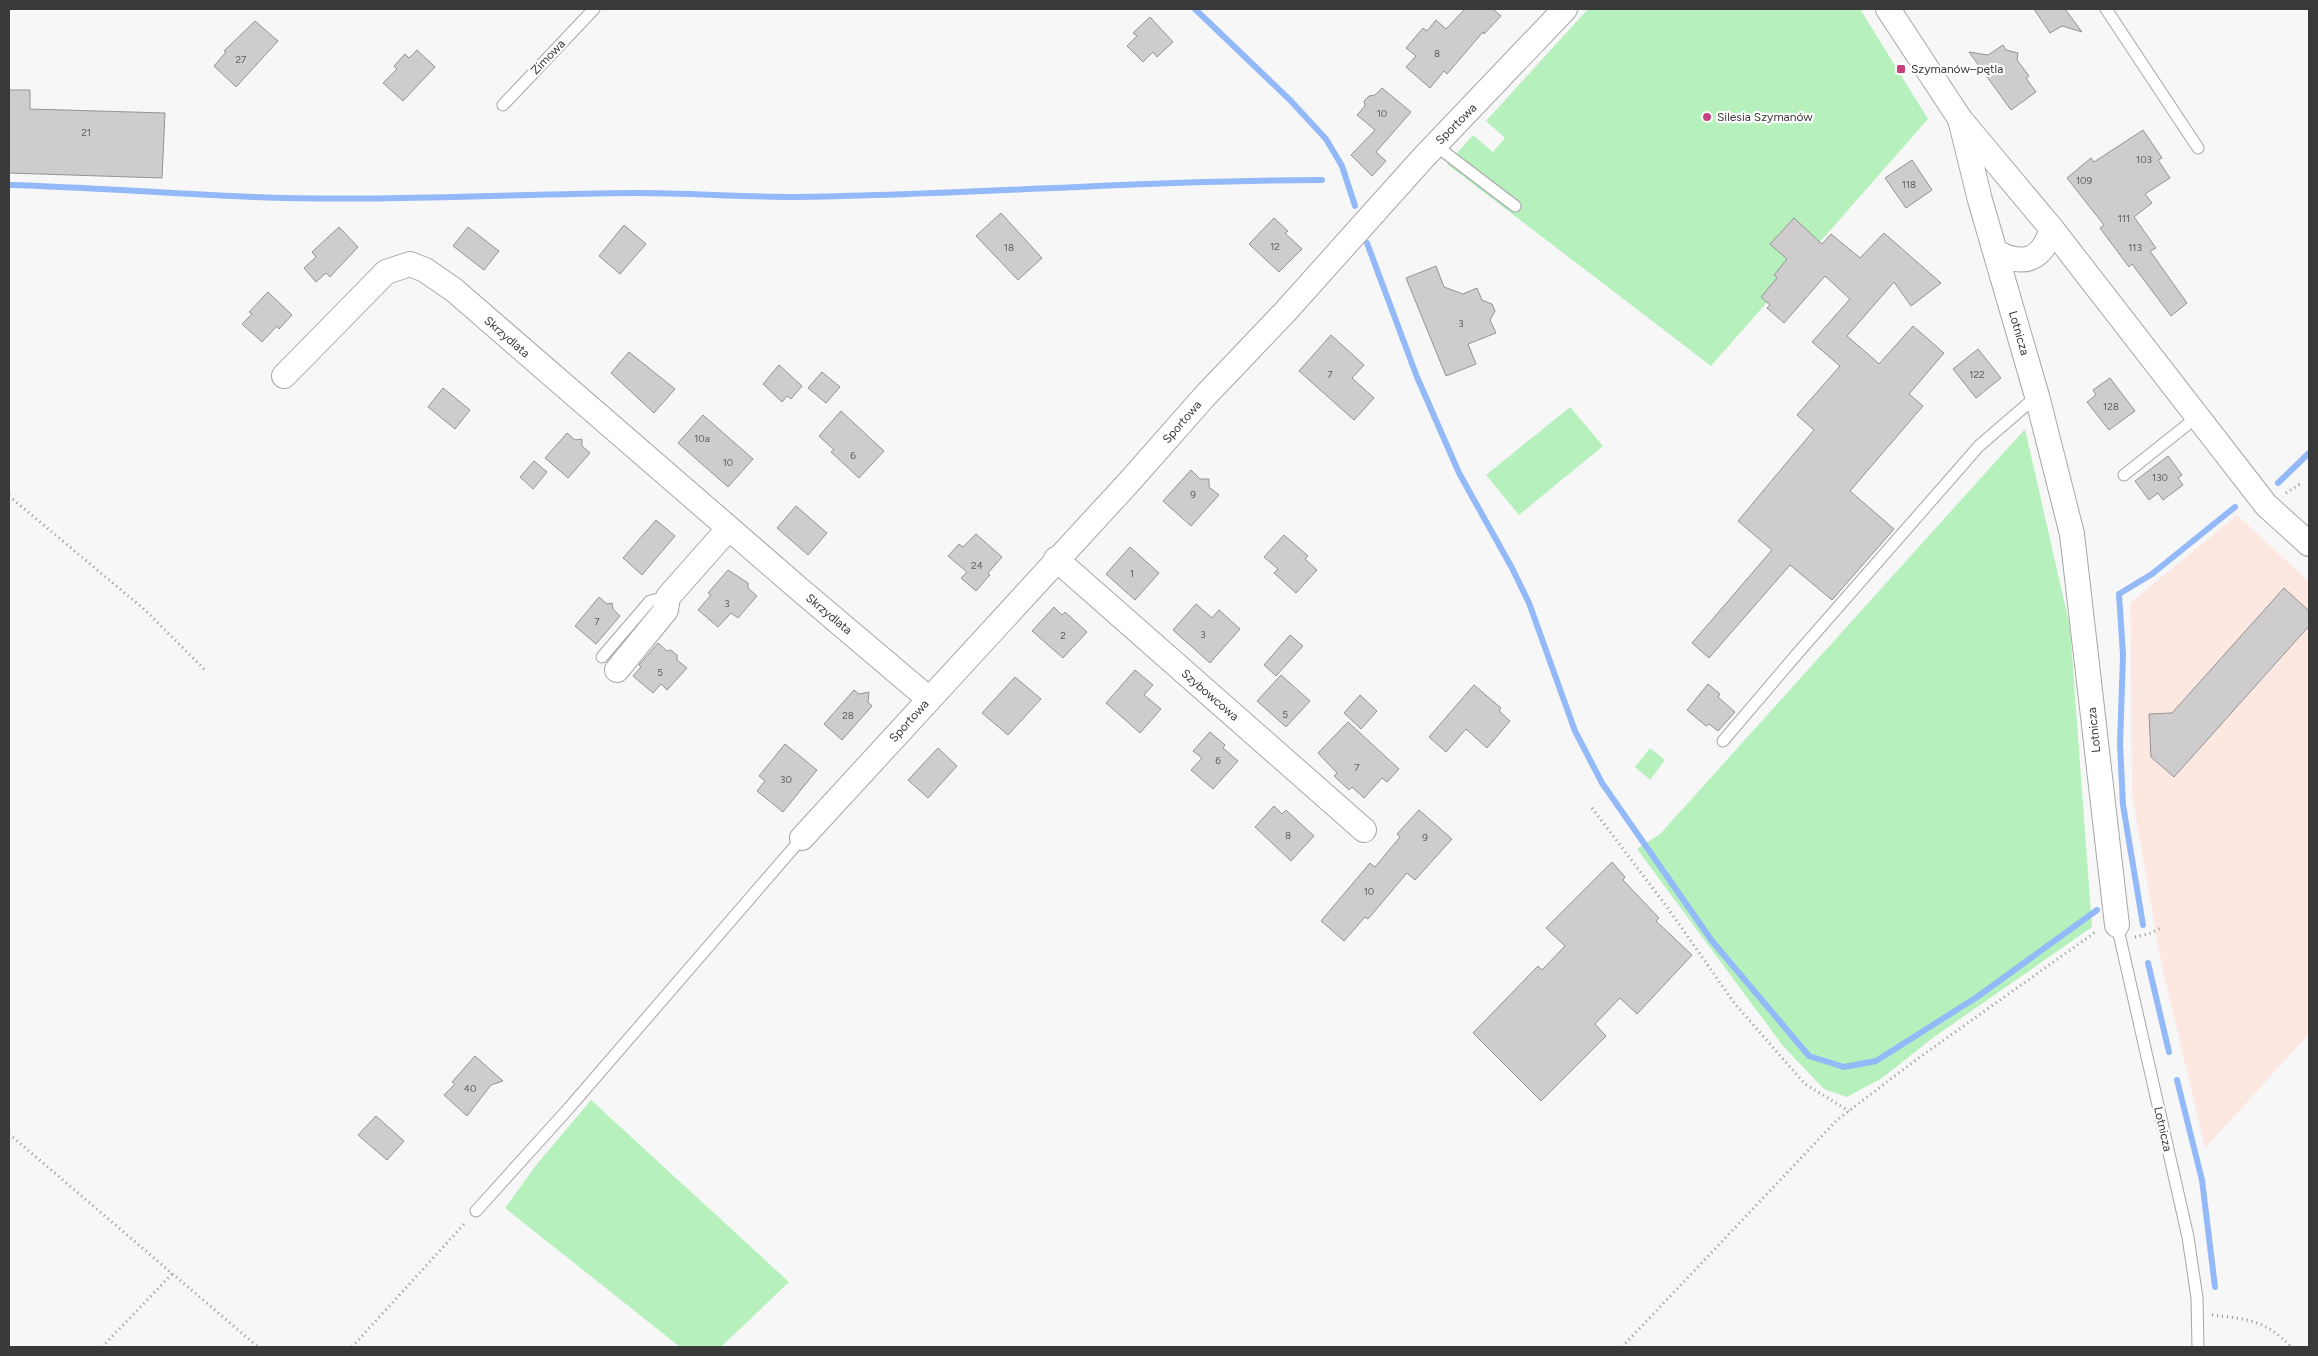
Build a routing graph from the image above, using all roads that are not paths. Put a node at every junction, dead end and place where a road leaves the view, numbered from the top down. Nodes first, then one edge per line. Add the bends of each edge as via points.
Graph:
1 (594, 9) edge
2 (1565, 9) edge
3 (1888, 9) edge
4 (2106, 9) edge
5 (503, 105) dead end
6 (1960, 119) junction
7 (1435, 145) junction
8 (2198, 148) dead end
9 (1515, 206) dead end
10 (2052, 229) junction
11 (1996, 252) junction
12 (284, 376) dead end
13 (2037, 396) junction
14 (2198, 417) junction
15 (2124, 475) dead end
16 (729, 528) junction
17 (2309, 544) edge
18 (1056, 560) junction
19 (610, 664) dead end
20 (929, 698) junction
21 (1723, 741) dead end
22 (1364, 830) dead end
23 (802, 838) joint
24 (2118, 932) joint
25 (476, 1211) road end
26 (2198, 1347) edge

1 - 5 lane, Zimowa
2 - 7 street, Sportowa
3 - 6 street, Lotnicza
4 - 8 lane
6 - 10 street, Lotnicza
6 - 11 street, Lotnicza
7 - 9 lane
7 - 18 street, Sportowa
10 - 11 street via 2042,250 2033,257 2009,259
10 - 14 street, Lotnicza
11 - 13 street, Lotnicza
12 - 16 street, Skrzydlata via 386,272 410,264 426,270 454,290
13 - 21 lane via 1980,446
13 - 24 street, Lotnicza via 2072,534
14 - 15 lane
14 - 17 street, Lotnicza via 2266,505
16 - 19 street via 668,597 666,610
16 - 20 street, Skrzydlata
18 - 20 street, Sportowa
18 - 22 street, Szybowcowa
20 - 23 street, Sportowa
23 - 25 lane via 570,1108
24 - 26 lane, Lotnicza via 2188,1237 2197,1298

